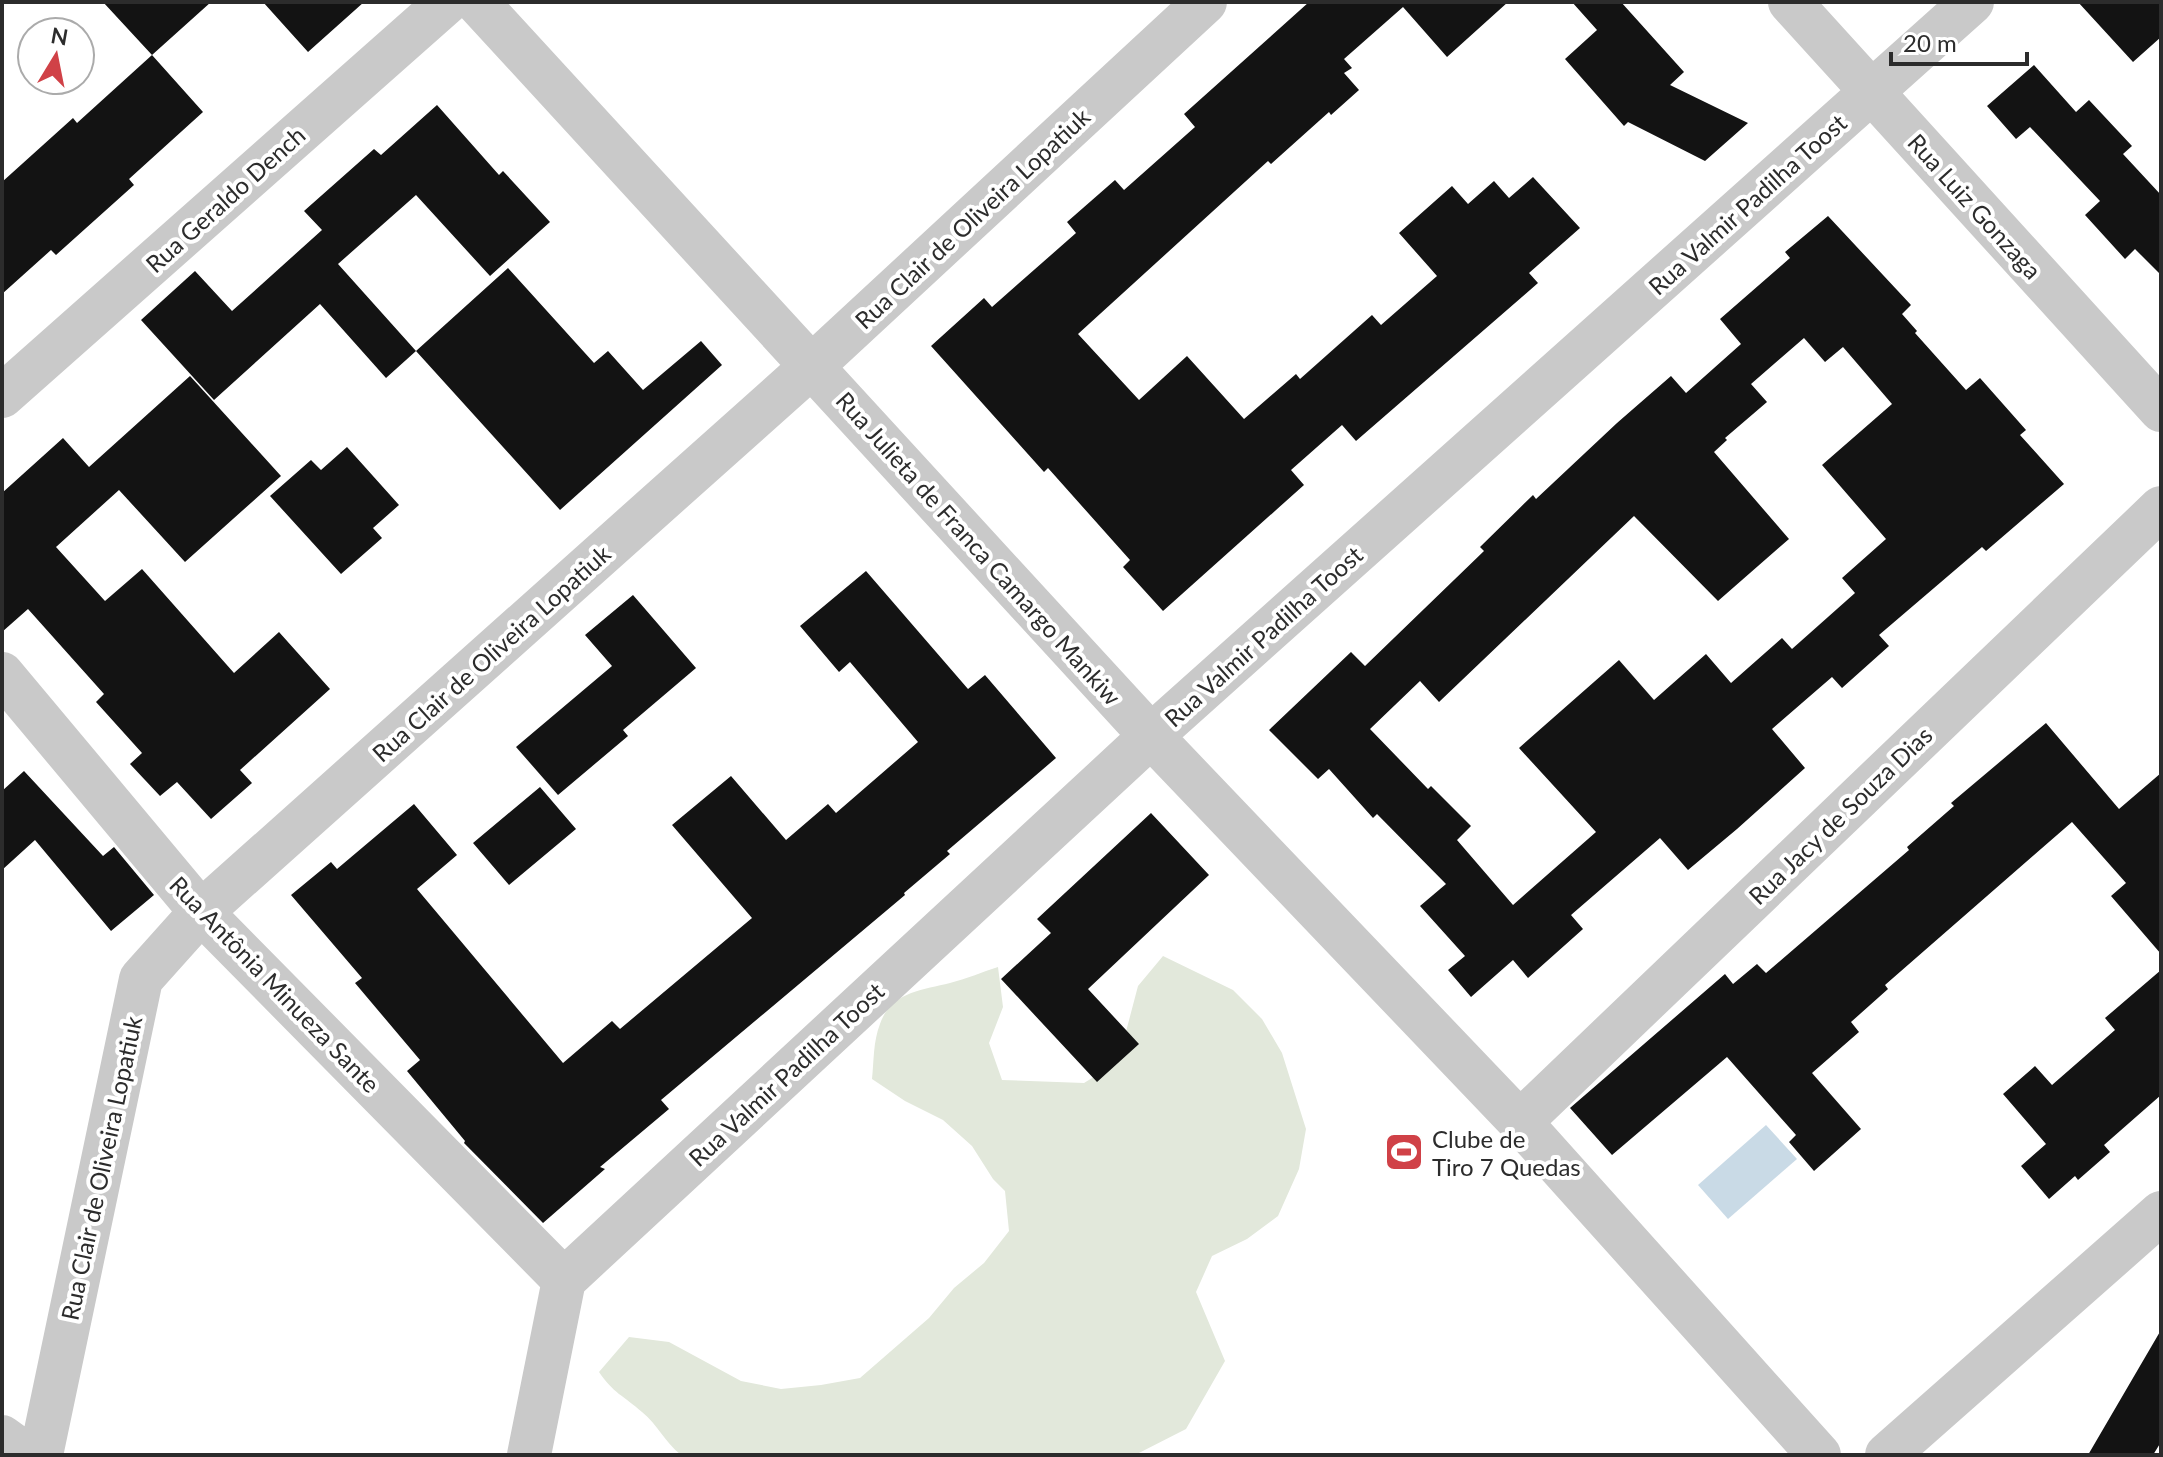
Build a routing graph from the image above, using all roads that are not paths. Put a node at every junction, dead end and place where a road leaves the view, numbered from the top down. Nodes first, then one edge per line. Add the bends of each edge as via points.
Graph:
1 (447, 2) edge
2 (477, 2) edge
3 (1205, 2) edge
4 (1790, 2) edge
5 (1972, 2) edge
6 (1872, 93) junction
7 (812, 366) junction
8 (2, 396) edge
9 (2161, 410) edge
10 (2161, 508) edge
11 (2, 674) edge
12 (1151, 736) junction
13 (201, 912) junction
14 (1520, 1122) junction
15 (2161, 1213) edge
16 (564, 1280) junction
17 (2, 1437) edge
18 (27, 1455) edge
19 (41, 1455) edge
20 (529, 1455) edge
21 (1819, 1455) edge
22 (1887, 1455) edge

1 - 8 street, Rua Geraldo Dench
2 - 7 street, Rua Julieta de Franca Camargo Mankiw
3 - 7 street, Rua Clair de Oliveira Lopatiuk
4 - 6 street, Rua Luiz Gonzaga
5 - 6 street, Rua Valmir Padilha Toost
6 - 9 street, Rua Luiz Gonzaga
6 - 12 street, Rua Valmir Padilha Toost
7 - 12 street, Rua Julieta de Franca Camargo Mankiw
7 - 13 street, Rua Clair de Oliveira Lopatiuk
10 - 14 street, Rua Jacy de Souza Dias
11 - 13 street, Rua Antônia Minueza Sante
12 - 14 street, Rua Julieta de Franca Camargo Mankiw
12 - 16 street, Rua Valmir Padilha Toost
13 - 16 street, Rua Antônia Minueza Sante
13 - 19 street, Rua Clair de Oliveira Lopatiuk via 141,979
14 - 21 street, Rua Julieta de Franca Camargo Mankiw
15 - 22 street
16 - 20 street
17 - 18 street

